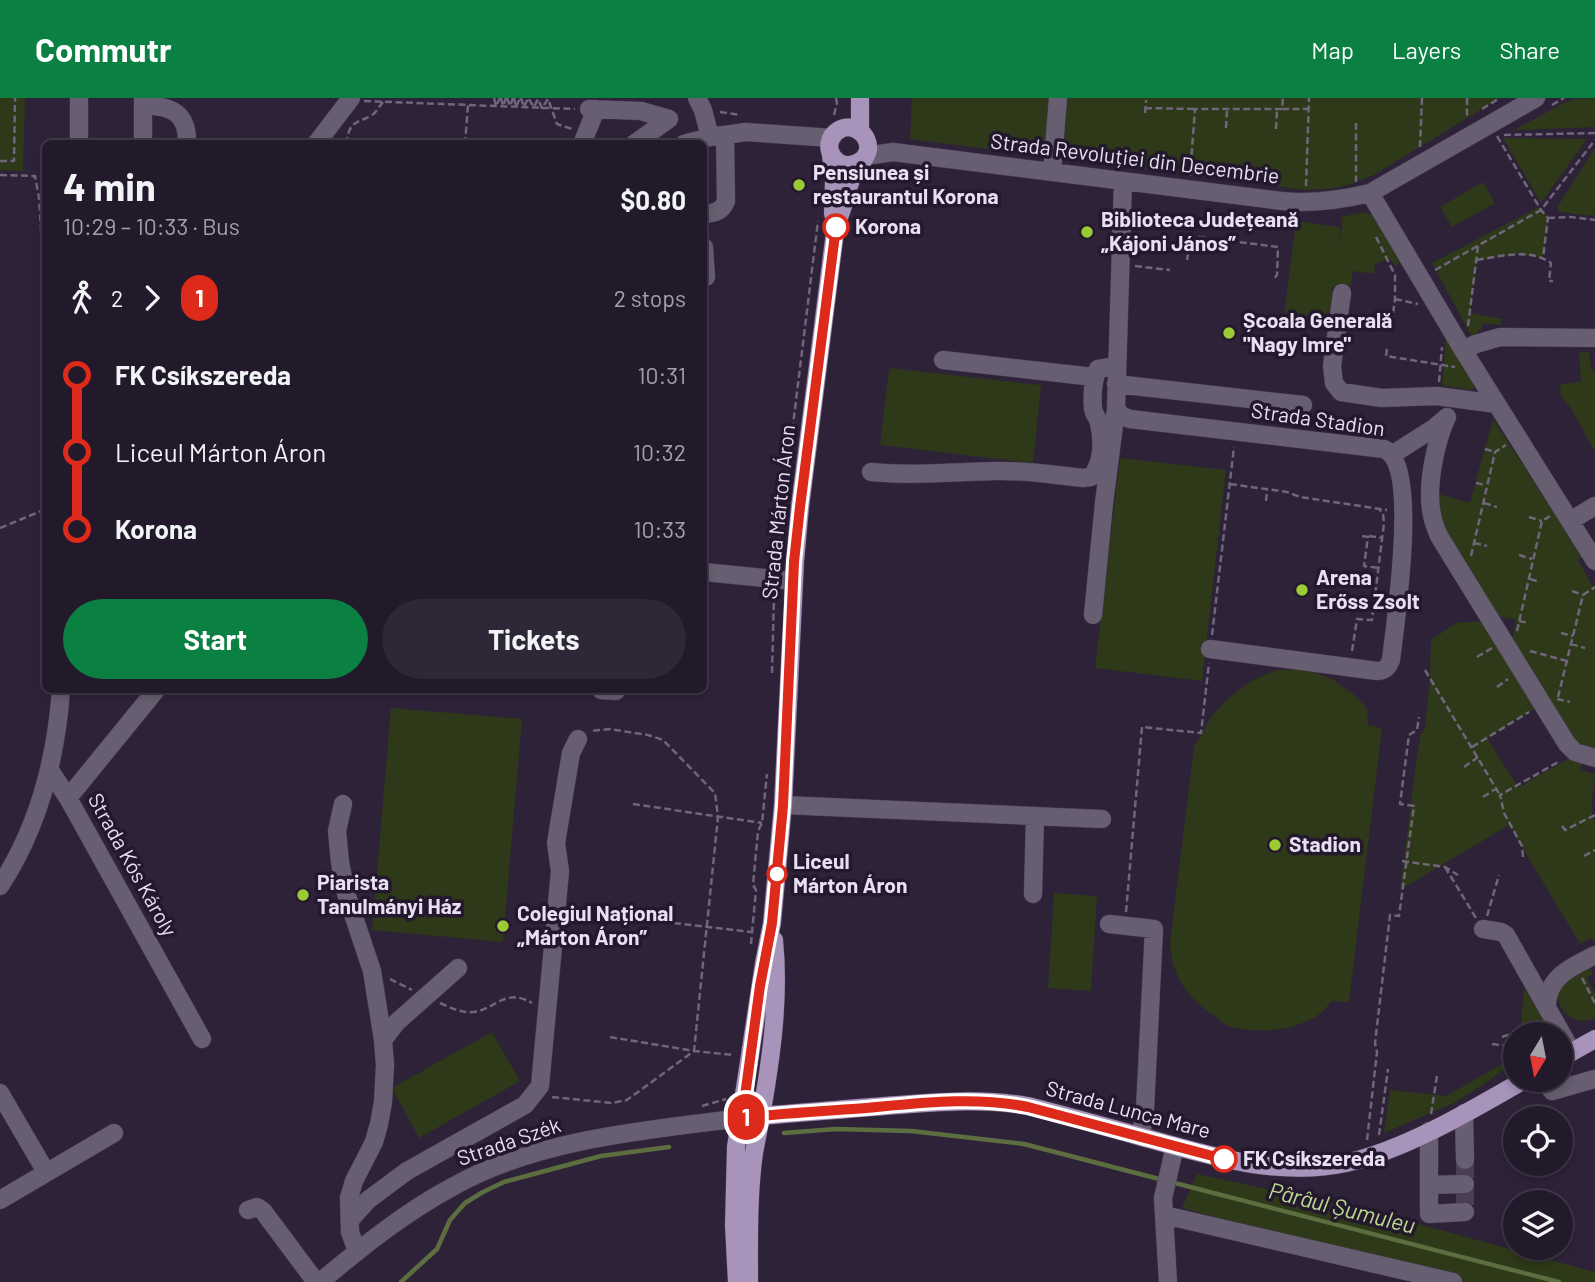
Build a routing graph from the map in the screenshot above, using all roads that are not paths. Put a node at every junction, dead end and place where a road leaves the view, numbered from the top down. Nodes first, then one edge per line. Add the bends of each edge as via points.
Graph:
1 (79, 98) edge
2 (351, 98) edge
3 (696, 98) edge
4 (854, 98) edge
5 (860, 98) edge
6 (1058, 98) edge
7 (1536, 98) edge
8 (143, 102) edge
9 (717, 136) junction
10 (580, 137) edge
11 (79, 140) edge
12 (143, 140) edge
13 (187, 140) edge
14 (319, 140) edge
15 (640, 140) edge
16 (700, 140) edge
17 (849, 145) junction
18 (1052, 172) junction
19 (1123, 181) junction
20 (1363, 185) junction
21 (707, 213) edge
22 (836, 224) junction
23 (1342, 293) dead end
24 (1595, 338) edge
25 (1470, 347) junction
26 (943, 360) dead end
27 (1117, 376) junction
28 (1094, 377) junction
29 (1461, 399) junction
30 (1497, 404) junction
31 (1303, 405) dead end
32 (1116, 409) junction
33 (1447, 418) junction
34 (1393, 454) junction
35 (871, 472) dead end
36 (1595, 506) edge
37 (1566, 515) junction
38 (1595, 561) edge
39 (707, 572) edge
40 (793, 581) junction
41 (1093, 615) dead end
42 (1210, 649) road end
43 (61, 693) edge
44 (154, 693) edge
45 (578, 739) road end
46 (1595, 758) edge
47 (49, 769) junction
48 (68, 798) junction
49 (343, 804) dead end
50 (783, 806) junction
51 (1035, 816) junction
52 (1102, 819) dead end
53 (0, 886) edge
54 (1033, 894) dead end
55 (772, 923) junction
56 (1117, 925) road end
57 (1483, 929) road end
58 (1595, 955) edge
59 (458, 968) dead end
60 (1550, 1011) junction
61 (1554, 1022) edge
62 (1595, 1039) edge
63 (202, 1040) dead end
64 (383, 1040) junction
65 (1573, 1052) edge
66 (1595, 1079) edge
67 (1573, 1085) edge
68 (1503, 1092) edge
69 (0, 1093) edge
70 (1464, 1113) junction
71 (762, 1116) junction
72 (742, 1118) junction
73 (1429, 1131) junction
74 (114, 1133) dead end
75 (1141, 1136) junction
76 (1175, 1146) junction
77 (1465, 1160) tunnel mouth
78 (46, 1172) junction
79 (1465, 1184) dead end
80 (1430, 1185) junction
81 (0, 1200) edge
82 (248, 1210) dead end
83 (1465, 1212) dead end
84 (1164, 1215) junction
85 (351, 1219) junction
86 (357, 1251) junction
87 (318, 1282) edge
88 (737, 1282) edge
89 (749, 1282) edge
90 (1168, 1282) edge
91 (1451, 1282) edge

1 - 11 street
2 - 14 street
3 - 9 street
4 - 17 main road
5 - 17 main road
6 - 18 street
7 - 20 street, Strada Revoluției din Decembrie
8 - 12 street
8 - 13 street via 180,114
9 - 16 street, Strada Revoluției din Decembrie
9 - 17 street, Strada Revoluției din Decembrie via 762,132
9 - 21 street via 726,201 720,211
10 - 15 street via 592,109 641,111 669,119
17 - 18 street, Strada Revoluției din Decembrie
17 - 22 main road, Strada Márton Áron via 834,180
17 - 22 main road, Strada Márton Áron via 856,170
18 - 19 street, Strada Revoluției din Decembrie
19 - 20 street, Strada Revoluției din Decembrie via 1302,203 1343,199
19 - 27 street
20 - 25 street via 1445,319
22 - 40 main road, Strada Márton Áron
23 - 29 street via 1332,366 1337,388 1382,398
24 - 25 street via 1500,337
25 - 30 street via 1476,370
26 - 28 street
27 - 28 street via 1098,369
27 - 31 street
27 - 32 street
28 - 35 street via 1093,411 1100,425 1101,447 1100,465 1091,477 1012,471
29 - 30 street
29 - 33 street
30 - 37 street
32 - 34 street, Strada Stadion via 1130,419 1384,449
32 - 41 street
33 - 34 street
33 - 46 street via 1441,429 1430,497 1438,536 1567,744 1575,752
34 - 42 street, Strada Stadion via 1404,512 1387,667 1381,671 1348,662
36 - 37 street
37 - 38 street
39 - 40 street
40 - 50 main road, Strada Márton Áron
43 - 47 street
44 - 48 street, Strada Kós Károly
45 - 85 street via 571,753 556,843 559,871 540,1086 525,1105 407,1171
47 - 48 street
47 - 53 street via 30,827
48 - 63 street, Strada Kós Károly
49 - 64 street via 337,831 340,862 372,971
50 - 51 street
50 - 55 main road, Strada Márton Áron
51 - 52 street
51 - 54 street
55 - 71 main road, Strada Márton Áron via 776,1009
55 - 72 main road, Strada Márton Áron
56 - 75 street via 1153,929
57 - 60 street via 1506,935
58 - 60 street via 1558,976 1548,995
59 - 64 street
60 - 61 street
62 - 65 main road
64 - 85 street via 379,1124 354,1181 349,1198
66 - 67 street
68 - 70 main road, Strada Lunca Mare
69 - 78 street
70 - 73 main road, Strada Lunca Mare
70 - 77 street
71 - 72 main road, Strada Lunca Mare
71 - 75 main road, Strada Lunca Mare via 991,1101
71 - 89 main road, Strada Márton Áron via 754,1154
72 - 86 street, Strada Szék via 615,1135 528,1155 454,1185
72 - 88 main road, Strada Márton Áron via 734,1183
73 - 76 main road, Strada Lunca Mare via 1371,1156 1303,1168 1273,1168
73 - 80 street
74 - 78 street
75 - 76 main road, Strada Lunca Mare
76 - 84 street via 1163,1198
78 - 81 street
79 - 80 street
80 - 83 street via 1429,1214
82 - 87 street via 257,1207 263,1211
84 - 90 street
84 - 91 street
85 - 86 street
86 - 87 street, Strada Szék

